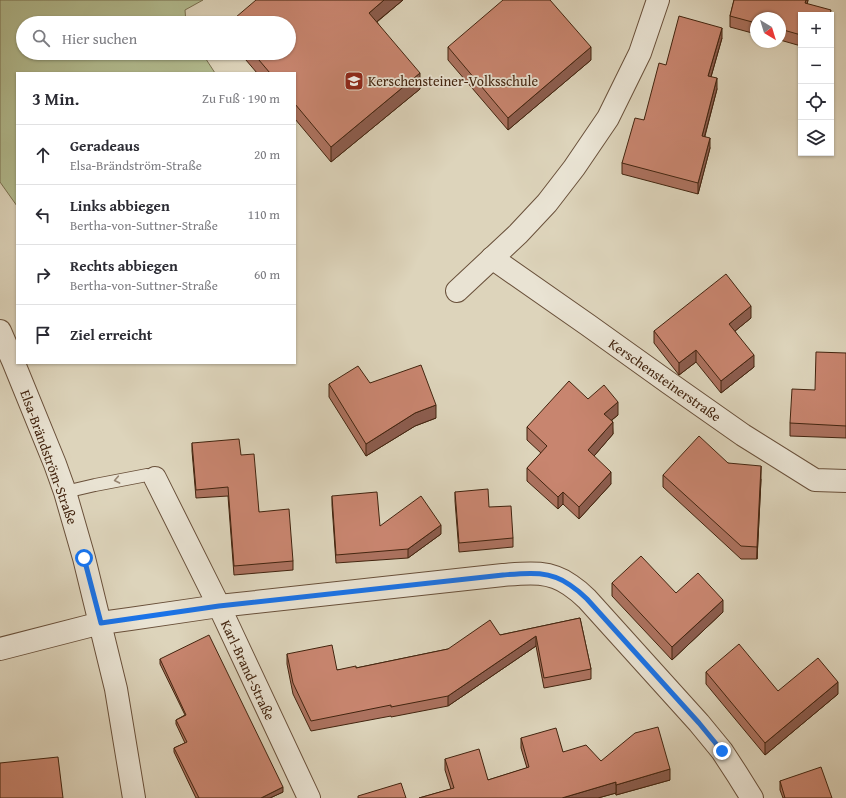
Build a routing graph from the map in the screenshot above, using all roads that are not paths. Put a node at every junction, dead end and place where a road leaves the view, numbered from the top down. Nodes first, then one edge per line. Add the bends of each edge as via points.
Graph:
1 (658, 0) edge
2 (492, 258) junction
3 (457, 291) dead end
4 (0, 331) edge
5 (155, 478) joint
6 (846, 481) edge
7 (65, 492) junction
8 (219, 606) junction
9 (101, 623) junction
10 (0, 649) edge
11 (134, 798) edge
12 (309, 798) edge
13 (752, 798) edge

1 - 2 street via 640,53 608,118 547,203
2 - 3 street
2 - 6 street, Kerschensteinerstraße via 756,443 815,480
4 - 7 street, Elsa-Brändström-Straße
5 -> 7 lane via 147,475
5 - 8 street, Karl-Brand-Straße
7 - 9 street, Elsa-Brändström-Straße
8 - 9 street
8 - 12 street, Karl-Brand-Straße
8 - 13 street via 533,572 555,576 587,599 699,723 726,757
9 - 10 street
9 - 11 street, Elsa-Brändström-Straße via 116,688

